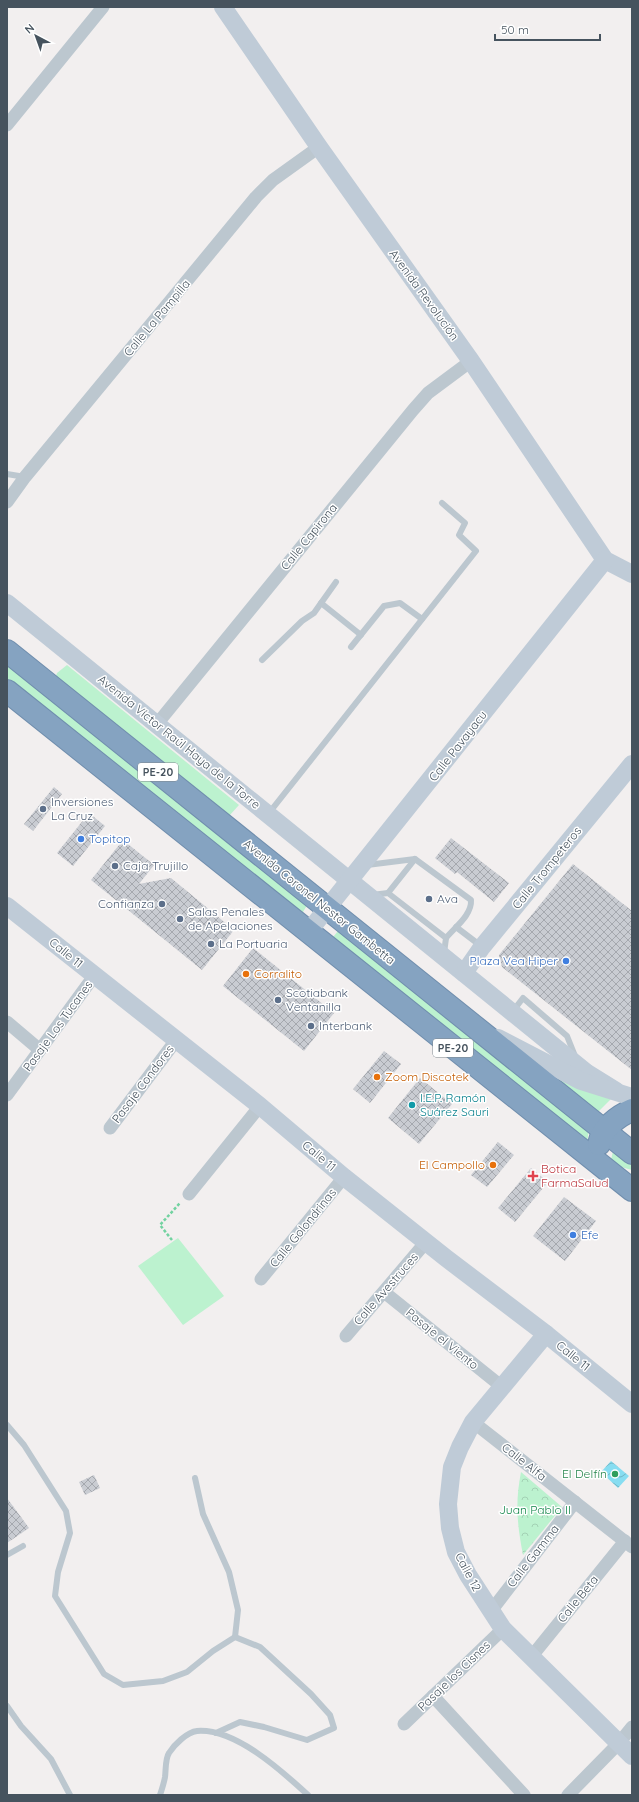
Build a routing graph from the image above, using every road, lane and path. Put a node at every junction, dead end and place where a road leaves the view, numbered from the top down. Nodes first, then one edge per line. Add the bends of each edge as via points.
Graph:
1 (103, 7) edge
2 (223, 7) edge
3 (7, 124) edge
4 (319, 148) junction
5 (471, 361) junction
6 (7, 474) edge
7 (25, 478) junction
8 (7, 502) edge
9 (442, 503) dead end
10 (605, 560) junction
11 (632, 574) edge
12 (336, 582) dead end
13 (7, 603) edge
14 (321, 603) junction
15 (422, 619) junction
16 (361, 635) junction
17 (351, 647) dead end
18 (7, 650) edge
19 (262, 660) dead end
20 (7, 691) edge
21 (157, 724) junction
22 (632, 764) edge
23 (268, 814) junction
24 (415, 859) junction
25 (364, 865) junction
26 (351, 881) junction
27 (388, 893) junction
28 (368, 895) junction
29 (7, 906) edge
30 (328, 909) junction
31 (456, 927) junction
32 (309, 931) junction
33 (446, 938) junction
34 (482, 947) junction
35 (444, 957) junction
36 (464, 973) junction
37 (94, 976) junction
38 (512, 1012) junction
39 (7, 1022) edge
40 (472, 1025) junction
41 (177, 1040) junction
42 (40, 1050) junction
43 (579, 1067) junction
44 (624, 1094) edge
45 (7, 1095) edge
46 (260, 1106) junction
47 (632, 1110) edge
48 (110, 1128) dead end
49 (604, 1131) junction
50 (632, 1153) edge
51 (598, 1163) junction
52 (344, 1178) junction
53 (627, 1185) edge
54 (189, 1194) joint
55 (172, 1240) dead end
56 (426, 1242) junction
57 (261, 1279) dead end
58 (384, 1292) junction
59 (546, 1334) junction
60 (346, 1336) dead end
61 (501, 1386) junction
62 (631, 1401) edge
63 (472, 1422) junction
64 (7, 1425) edge
65 (195, 1478) dead end
66 (575, 1502) junction
67 (629, 1544) edge
68 (23, 1546) dead end
69 (7, 1555) edge
70 (491, 1611) junction
71 (504, 1629) junction
72 (235, 1637) junction
73 (532, 1656) junction
74 (433, 1696) junction
75 (7, 1706) edge
76 (404, 1724) dead end
77 (632, 1727) edge
78 (216, 1733) junction
79 (619, 1743) junction
80 (632, 1756) edge
81 (70, 1795) edge
82 (160, 1795) edge
83 (308, 1795) edge
84 (524, 1795) edge
85 (568, 1795) edge

1 - 3 street
2 - 4 street, Avenida Revolución
4 - 5 street, Avenida Revolución
4 - 7 street, Calle La Pampilla via 273,180 256,197
5 - 10 street, Avenida Revolución
5 - 21 street, Calle Capirona via 428,393 413,410
6 - 7 lane
7 - 8 street, Calle La Pampilla
9 - 15 lane via 465,523 459,535 476,551
10 - 11 street, Avenida Revolución
10 - 25 street, Calle Pavayacu
12 - 14 lane
13 - 21 street, Avenida Víctor Raúl Haya de la Torre
14 - 16 lane
14 - 19 lane via 314,613 302,621
15 - 16 lane via 400,603 384,606
15 - 23 lane
16 - 17 lane
18 - 30 highway, Avenida Coronel Nestor Gambetta / PE-20
20 - 32 highway, PE-20
21 - 23 street, Avenida Víctor Raúl Haya de la Torre
22 - 34 street, Calle Trompeteros
23 - 26 street, Avenida Víctor Raúl Haya de la Torre
24 - 25 lane
24 - 27 lane
24 - 31 lane via 471,900 472,907
25 - 26 street, Calle Pavayacu
26 - 28 street, Avenida Víctor Raúl Haya de la Torre
26 - 30 street, Calle Pavayacu
27 - 28 lane
27 - 33 lane
28 - 35 street, Avenida Víctor Raúl Haya de la Torre
29 - 37 street, Calle 11
30 - 32 street, Calle Pavayacu
30 - 40 highway, Avenida Coronel Nestor Gambetta / PE-20
31 - 33 lane
31 - 34 lane
32 - 51 highway, PE-20
33 - 35 lane
34 - 36 street, Calle Trompeteros
35 - 36 street, Avenida Víctor Raúl Haya de la Torre
36 - 38 street, Avenida Víctor Raúl Haya de la Torre
37 - 41 street, Calle 11
37 - 42 street, Pasaje Los Tucanes
38 - 43 street, Avenida Víctor Raúl Haya de la Torre
38 - 43 lane via 523,998 567,1036
39 - 42 street
40 - 44 street via 580,1081
40 - 49 highway, Avenida Coronel Nestor Gambetta / PE-20
41 - 46 street, Calle 11
41 - 48 street, Pasaje Condores
42 - 45 street, Pasaje Los Tucanes
43 - 44 street, Avenida Víctor Raúl Haya de la Torre
46 - 52 street, Calle 11
46 - 54 street
47 - 49 highway via 614,1120
49 - 50 highway, Avenida Coronel Nestor Gambetta / PE-20
49 - 51 highway via 598,1146
51 - 53 highway, PE-20
52 - 56 street, Calle 11
52 - 57 street, Calle Golondrinas
54 - 55 path via 160,1225
56 - 58 street, Calle Avestruces
56 - 59 street, Calle 11
58 - 60 street, Calle Avestruces
58 - 61 street, Pasaje el Viento
59 - 61 street, Calle 12
59 - 62 street, Calle 11
61 - 63 street, Calle 12
63 - 66 street, Calle Alfa
63 - 70 street, Calle 12 via 452,1467 448,1504 450,1528 456,1552
64 - 72 lane via 24,1445 66,1511 70,1533 58,1572 55,1596 104,1674 123,1685 162,1681 187,1672
65 - 72 lane via 203,1514 230,1572 238,1610
66 - 67 street, Calle Alfa
66 - 70 street, Calle Gamma
67 - 73 street, Calle Beta
68 - 69 lane
70 - 71 street, Calle 12
71 - 73 street, Calle 12
71 - 74 street, Pasaje los Cisnes
72 - 78 lane via 260,1647 311,1694 330,1715 334,1728 307,1740 240,1722
73 - 79 street, Calle 12
74 - 76 street, Pasaje los Cisnes
74 - 84 street
75 - 81 lane via 21,1726 51,1759
77 - 79 street
78 - 82 lane via 196,1731 180,1740 168,1755
78 - 83 lane via 240,1741
79 - 80 street, Calle 12
79 - 85 street

